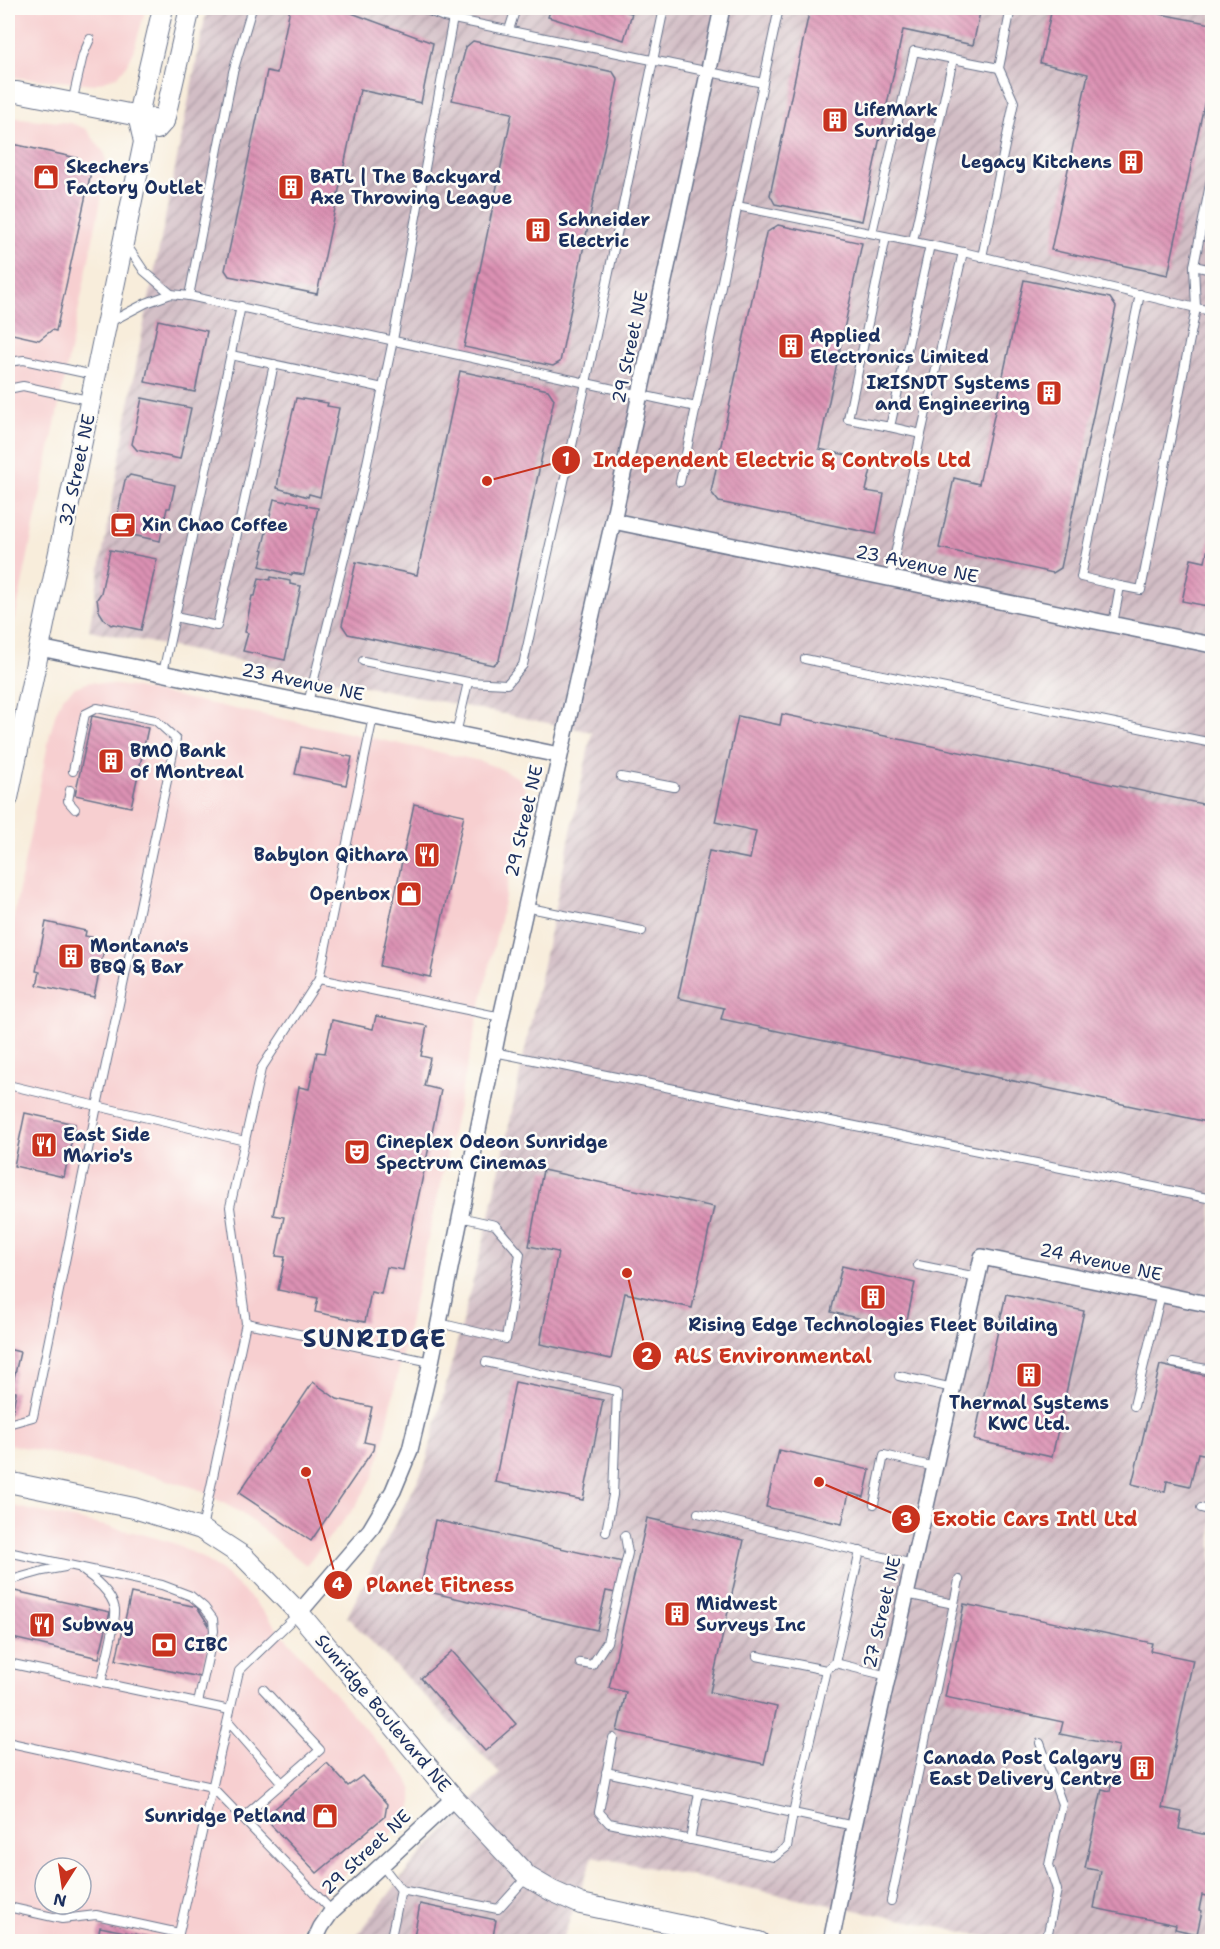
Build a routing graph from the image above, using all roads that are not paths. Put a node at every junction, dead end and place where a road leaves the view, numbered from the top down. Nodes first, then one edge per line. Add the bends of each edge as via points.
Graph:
1 (163, 8) edge
2 (190, 8) edge
3 (252, 8) edge
4 (422, 8) edge
5 (516, 8) edge
6 (664, 8) edge
7 (723, 8) edge
8 (779, 8) edge
9 (1011, 8) edge
10 (453, 18) junction
11 (509, 30) junction
12 (90, 39) dead end
13 (954, 59) junction
14 (653, 61) junction
15 (999, 68) junction
16 (709, 73) junction
17 (763, 83) junction
18 (8, 92) edge
19 (72, 104) junction
20 (138, 115) junction
21 (164, 121) junction
22 (144, 141) junction
23 (1212, 174) edge
24 (737, 206) junction
25 (872, 233) junction
26 (886, 237) junction
27 (125, 242) junction
28 (913, 242) junction
29 (930, 245) junction
30 (963, 252) junction
31 (982, 257) junction
32 (1194, 266) junction
33 (1212, 270) edge
34 (171, 294) junction
35 (1140, 294) junction
36 (189, 296) junction
37 (241, 306) junction
38 (1196, 308) junction
39 (1212, 311) edge
40 (106, 324) junction
41 (393, 340) junction
42 (231, 355) junction
43 (8, 362) edge
44 (274, 364) junction
45 (96, 375) junction
46 (586, 382) junction
47 (383, 388) junction
48 (8, 389) edge
49 (640, 394) junction
50 (91, 400) junction
51 (696, 407) junction
52 (890, 427) junction
53 (921, 434) junction
54 (680, 482) dead end
55 (613, 520) junction
56 (890, 578) junction
57 (1120, 586) junction
58 (175, 617) junction
59 (1113, 624) junction
60 (1212, 645) edge
61 (40, 648) junction
62 (805, 659) dead end
63 (363, 661) dead end
64 (163, 673) junction
65 (468, 682) junction
66 (308, 703) junction
67 (373, 717) junction
68 (456, 734) junction
69 (1212, 743) edge
70 (559, 755) junction
71 (73, 771) dead end
72 (621, 777) dead end
73 (674, 787) dead end
74 (70, 790) dead end
75 (8, 798) edge
76 (75, 809) dead end
77 (525, 907) junction
78 (642, 931) dead end
79 (319, 978) junction
80 (501, 1017) junction
81 (494, 1052) junction
82 (8, 1085) edge
83 (97, 1106) junction
84 (245, 1141) junction
85 (1212, 1199) edge
86 (460, 1217) junction
87 (982, 1257) joint
88 (918, 1265) dead end
89 (977, 1277) junction
90 (1161, 1294) junction
91 (1212, 1305) edge
92 (246, 1323) junction
93 (438, 1323) junction
94 (430, 1362) junction
95 (486, 1362) dead end
96 (1173, 1363) dead end
97 (1212, 1370) edge
98 (899, 1376) dead end
99 (952, 1388) junction
100 (1134, 1406) dead end
101 (8, 1424) edge
102 (934, 1467) junction
103 (8, 1483) edge
104 (874, 1504) dead end
105 (1202, 1508) dead end
106 (1212, 1511) edge
107 (698, 1513) dead end
108 (201, 1529) junction
109 (606, 1532) dead end
110 (625, 1536) dead end
111 (860, 1551) junction
112 (8, 1552) edge
113 (913, 1564) junction
114 (80, 1568) junction
115 (959, 1580) dead end
116 (8, 1584) edge
117 (906, 1594) junction
118 (954, 1604) junction
119 (299, 1613) junction
120 (757, 1656) dead end
121 (8, 1663) edge
122 (580, 1663) dead end
123 (835, 1663) junction
124 (826, 1670) junction
125 (888, 1676) junction
126 (101, 1683) junction
127 (263, 1689) dead end
128 (198, 1703) junction
129 (230, 1710) junction
130 (228, 1721) junction
131 (613, 1738) dead end
132 (1040, 1743) dead end
133 (8, 1744) edge
134 (606, 1772) junction
135 (282, 1783) junction
136 (212, 1787) junction
137 (699, 1793) junction
138 (454, 1798) junction
139 (793, 1813) junction
140 (242, 1818) junction
141 (854, 1826) junction
142 (690, 1840) junction
143 (381, 1864) junction
144 (528, 1877) junction
145 (401, 1890) junction
146 (891, 1901) dead end
147 (8, 1906) edge
148 (332, 1911) junction
149 (314, 1941) edge
150 (390, 1941) edge
151 (759, 1941) edge
152 (831, 1941) edge
153 (1046, 1941) edge

1 - 20 street, 32 Street NE
2 - 21 street
3 - 36 lane via 233,72
4 - 10 lane
5 - 11 lane
6 - 14 lane
7 - 16 street, 29 Street NE
8 - 17 lane
9 - 15 lane
10 - 11 lane
10 - 41 lane
11 - 14 lane
12 - 19 lane
13 - 15 lane
13 - 25 lane via 914,51
13 - 28 lane
14 - 16 lane
14 - 46 lane
15 - 31 lane via 1014,102
16 - 17 lane
16 - 49 street, 29 Street NE
17 - 24 lane
18 - 19 street
19 - 20 street
20 - 21 street
20 - 22 street, 32 Street NE
21 - 22 street
22 - 27 street, 32 Street NE
23 - 32 lane
24 - 25 lane
24 - 51 lane
25 - 26 lane
26 - 28 lane
26 - 52 lane via 848,419
27 - 34 lane via 144,271
27 - 40 street, 32 Street NE
28 - 29 lane
29 - 30 lane
29 - 52 lane
30 - 31 lane
30 - 53 lane
31 - 35 lane
32 - 33 lane
32 - 38 lane
34 - 36 lane
34 - 40 lane
35 - 38 lane
35 - 57 lane via 1081,577
36 - 37 lane
37 - 41 lane
37 - 42 lane
38 - 39 lane
38 - 57 lane via 1142,590
40 - 45 street, 32 Street NE
41 - 46 lane
41 - 47 lane
42 - 44 lane
42 - 58 lane
43 - 45 lane via 24,360
44 - 47 lane
44 - 58 lane via 217,626
45 - 50 street, 32 Street NE
46 - 49 lane
46 - 65 lane via 523,666 507,684
47 - 66 lane
48 - 50 lane via 23,386
49 - 51 lane
49 - 55 street, 29 Street NE
50 - 61 street, 32 Street NE
51 - 54 lane
52 - 53 lane
53 - 56 lane
55 - 56 street, 23 Avenue NE
55 - 70 street, 29 Street NE
56 - 59 street, 23 Avenue NE
57 - 59 lane
58 - 64 lane
59 - 60 street, 23 Avenue NE
61 - 64 street, 23 Avenue NE
61 - 75 street, 32 Street NE
62 - 69 lane
63 - 65 lane
64 - 66 street, 23 Avenue NE
65 - 68 lane
66 - 67 street, 23 Avenue NE
67 - 68 street, 23 Avenue NE
67 - 79 lane
68 - 70 street, 23 Avenue NE
70 - 77 street, 29 Street NE
71 - 83 lane via 85,714 97,708 155,720 176,739
72 - 73 lane
74 - 76 lane via 68,801
77 - 78 lane
77 - 80 street, 29 Street NE
79 - 80 lane
79 - 84 lane via 261,1069
80 - 81 street, 29 Street NE
81 - 85 lane
81 - 86 street, 29 Street NE
82 - 83 lane
83 - 84 lane
83 - 101 lane via 33,1417
84 - 92 lane via 230,1207
86 - 93 street, 29 Street NE
86 - 93 lane via 495,1225 520,1254 506,1339
87 - 89 street, 27 Street NE
87 - 90 street, 24 Avenue NE
88 - 89 lane
89 - 99 street, 27 Street NE
90 - 91 street, 24 Avenue NE
90 - 100 lane
92 - 94 lane
92 - 108 lane
93 - 94 street, 29 Street NE
94 - 119 street, 29 Street NE via 410,1450 393,1491 370,1530
95 - 109 lane via 617,1391 613,1496
96 - 97 lane
98 - 99 lane
99 - 102 street, 27 Street NE
102 - 104 lane via 884,1455
102 - 113 street, 27 Street NE
103 - 108 street, Sunridge Boulevard NE via 134,1508
105 - 106 lane
107 - 111 lane
108 - 119 street, Sunridge Boulevard NE via 244,1557
110 - 122 lane via 628,1553 607,1642 592,1665
111 - 113 lane
111 - 123 lane
112 - 114 lane
113 - 117 street, 27 Street NE
114 - 116 lane via 61,1567
114 - 126 lane via 108,1595 116,1611
114 - 128 lane via 162,1585 191,1596 204,1607 213,1619 214,1631
115 - 118 lane
117 - 118 lane
117 - 125 street, 27 Street NE
118 - 146 lane
119 - 129 lane via 239,1671
119 - 138 street, Sunridge Boulevard NE
120 - 124 lane
121 - 126 lane
123 - 124 lane
123 - 125 lane
124 - 139 lane
125 - 141 street, 27 Street NE
126 - 128 lane
127 - 135 lane via 320,1750
128 - 129 lane
129 - 130 lane
130 - 135 lane
130 - 136 lane
131 - 134 lane
132 - 153 lane via 1062,1804 1049,1865 1057,1890
133 - 136 lane
134 - 137 lane
134 - 142 lane via 599,1812 609,1823
135 - 140 lane
136 - 140 lane
136 - 147 lane via 179,1933 96,1915 62,1919
137 - 139 lane
137 - 142 lane
138 - 143 street, 29 Street NE
138 - 144 street, Sunridge Boulevard NE
139 - 141 lane
139 - 142 lane via 787,1847 774,1857
140 - 148 lane
141 - 152 street, 27 Street NE
143 - 145 lane
143 - 148 street, 29 Street NE
144 - 145 lane via 498,1909
144 - 151 street, Sunridge Boulevard NE via 582,1904
145 - 150 lane
148 - 149 street, 29 Street NE

